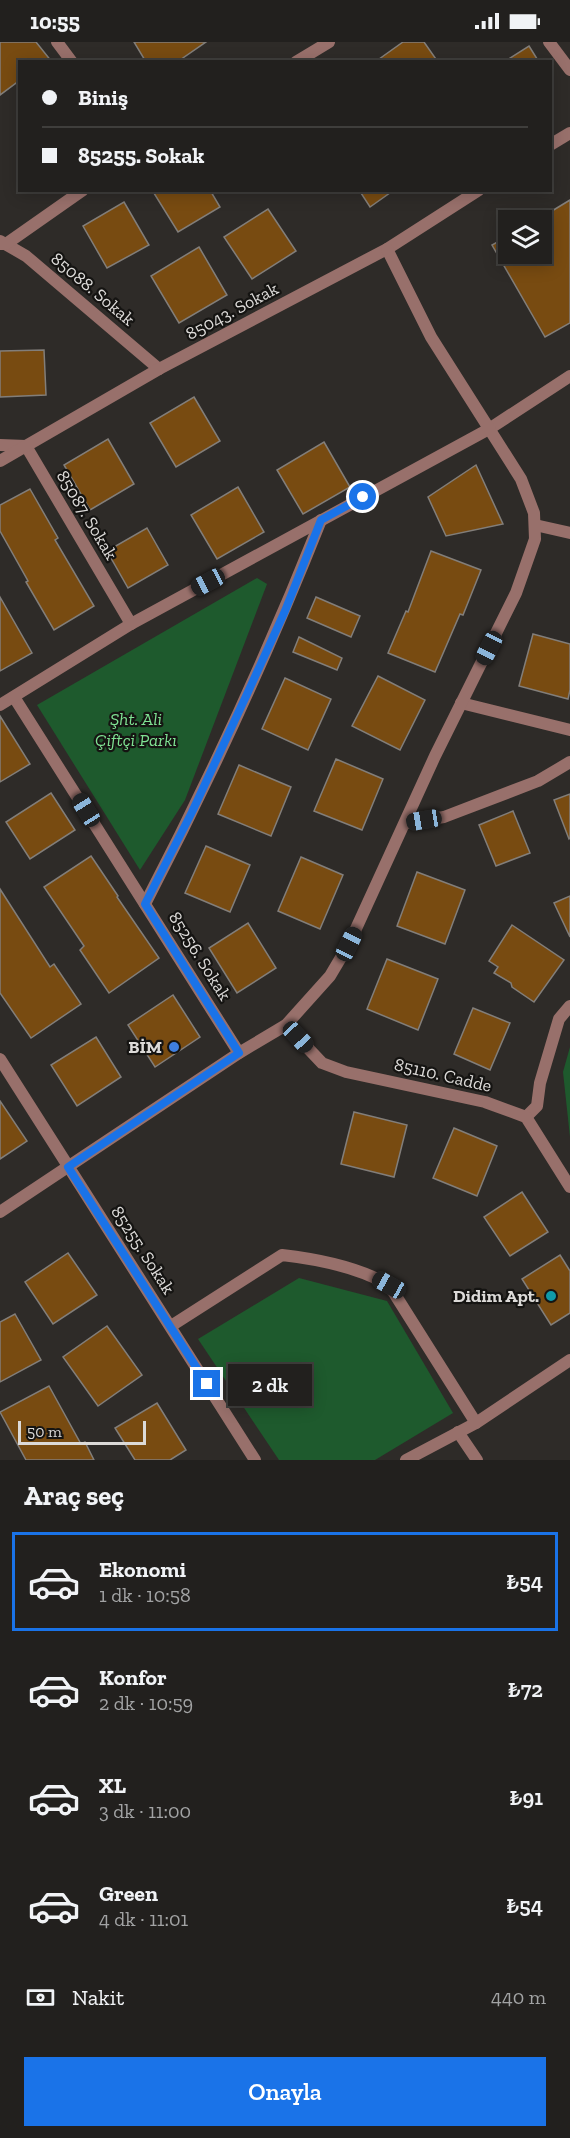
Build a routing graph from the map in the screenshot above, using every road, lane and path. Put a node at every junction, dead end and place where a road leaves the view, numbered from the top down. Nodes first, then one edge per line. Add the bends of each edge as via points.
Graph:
1 (57, 42) edge
2 (330, 42) edge
3 (549, 42) edge
4 (313, 46) edge
5 (70, 60) edge
6 (298, 60) edge
7 (570, 70) edge
8 (570, 133) edge
9 (552, 144) edge
10 (81, 192) edge
11 (476, 192) edge
12 (2, 243) edge
13 (387, 249) junction
14 (159, 369) junction
15 (570, 376) edge
16 (489, 429) junction
17 (0, 445) edge
18 (26, 446) junction
19 (0, 461) edge
20 (321, 520) junction
21 (535, 525) junction
22 (570, 533) edge
23 (131, 624) junction
24 (14, 697) junction
25 (461, 703) junction
26 (0, 705) edge
27 (570, 730) edge
28 (570, 762) edge
29 (405, 823) junction
30 (145, 904) junction
31 (570, 1006) edge
32 (286, 1024) junction
33 (239, 1053) junction
34 (0, 1059) edge
35 (526, 1117) junction
36 (68, 1167) junction
37 (570, 1187) edge
38 (0, 1212) edge
39 (171, 1326) junction
40 (570, 1360) edge
41 (476, 1423) junction
42 (458, 1432) junction
43 (255, 1460) edge
44 (406, 1460) edge
45 (477, 1460) edge

1 - 5 street
2 - 4 street
3 - 7 street
4 - 6 street
8 - 9 street
10 - 12 street
11 - 13 street, 85043. Sokak
12 - 14 street, 85088. Sokak via 26,256
13 - 14 street, 85043. Sokak
13 - 16 street via 431,337
14 - 18 street, 85043. Sokak
15 - 16 street
16 - 20 street
16 - 21 street via 521,479
17 - 18 street
18 - 19 street, 85043. Sokak
18 - 23 street, 85087. Sokak
20 - 23 street
20 - 30 street via 280,622
21 - 22 street
21 - 25 street via 535,539 516,593
23 - 24 street
24 - 26 street
24 - 30 street, 85256. Sokak
25 - 27 street
25 - 29 street
28 - 29 street via 538,781 444,817
29 - 32 street via 349,944 330,976
30 - 33 street, 85256. Sokak
31 - 35 street via 559,1018 537,1106
32 - 33 street
32 - 35 street, 85110. Cadde via 321,1063 485,1102
33 - 36 street
34 - 36 street, 85255. Sokak
35 - 37 street
36 - 38 street
36 - 39 street, 85255. Sokak
39 - 41 street via 282,1255 371,1275 389,1285
39 - 43 street, 85255. Sokak
40 - 41 street
41 - 42 street
42 - 44 street
42 - 45 street

